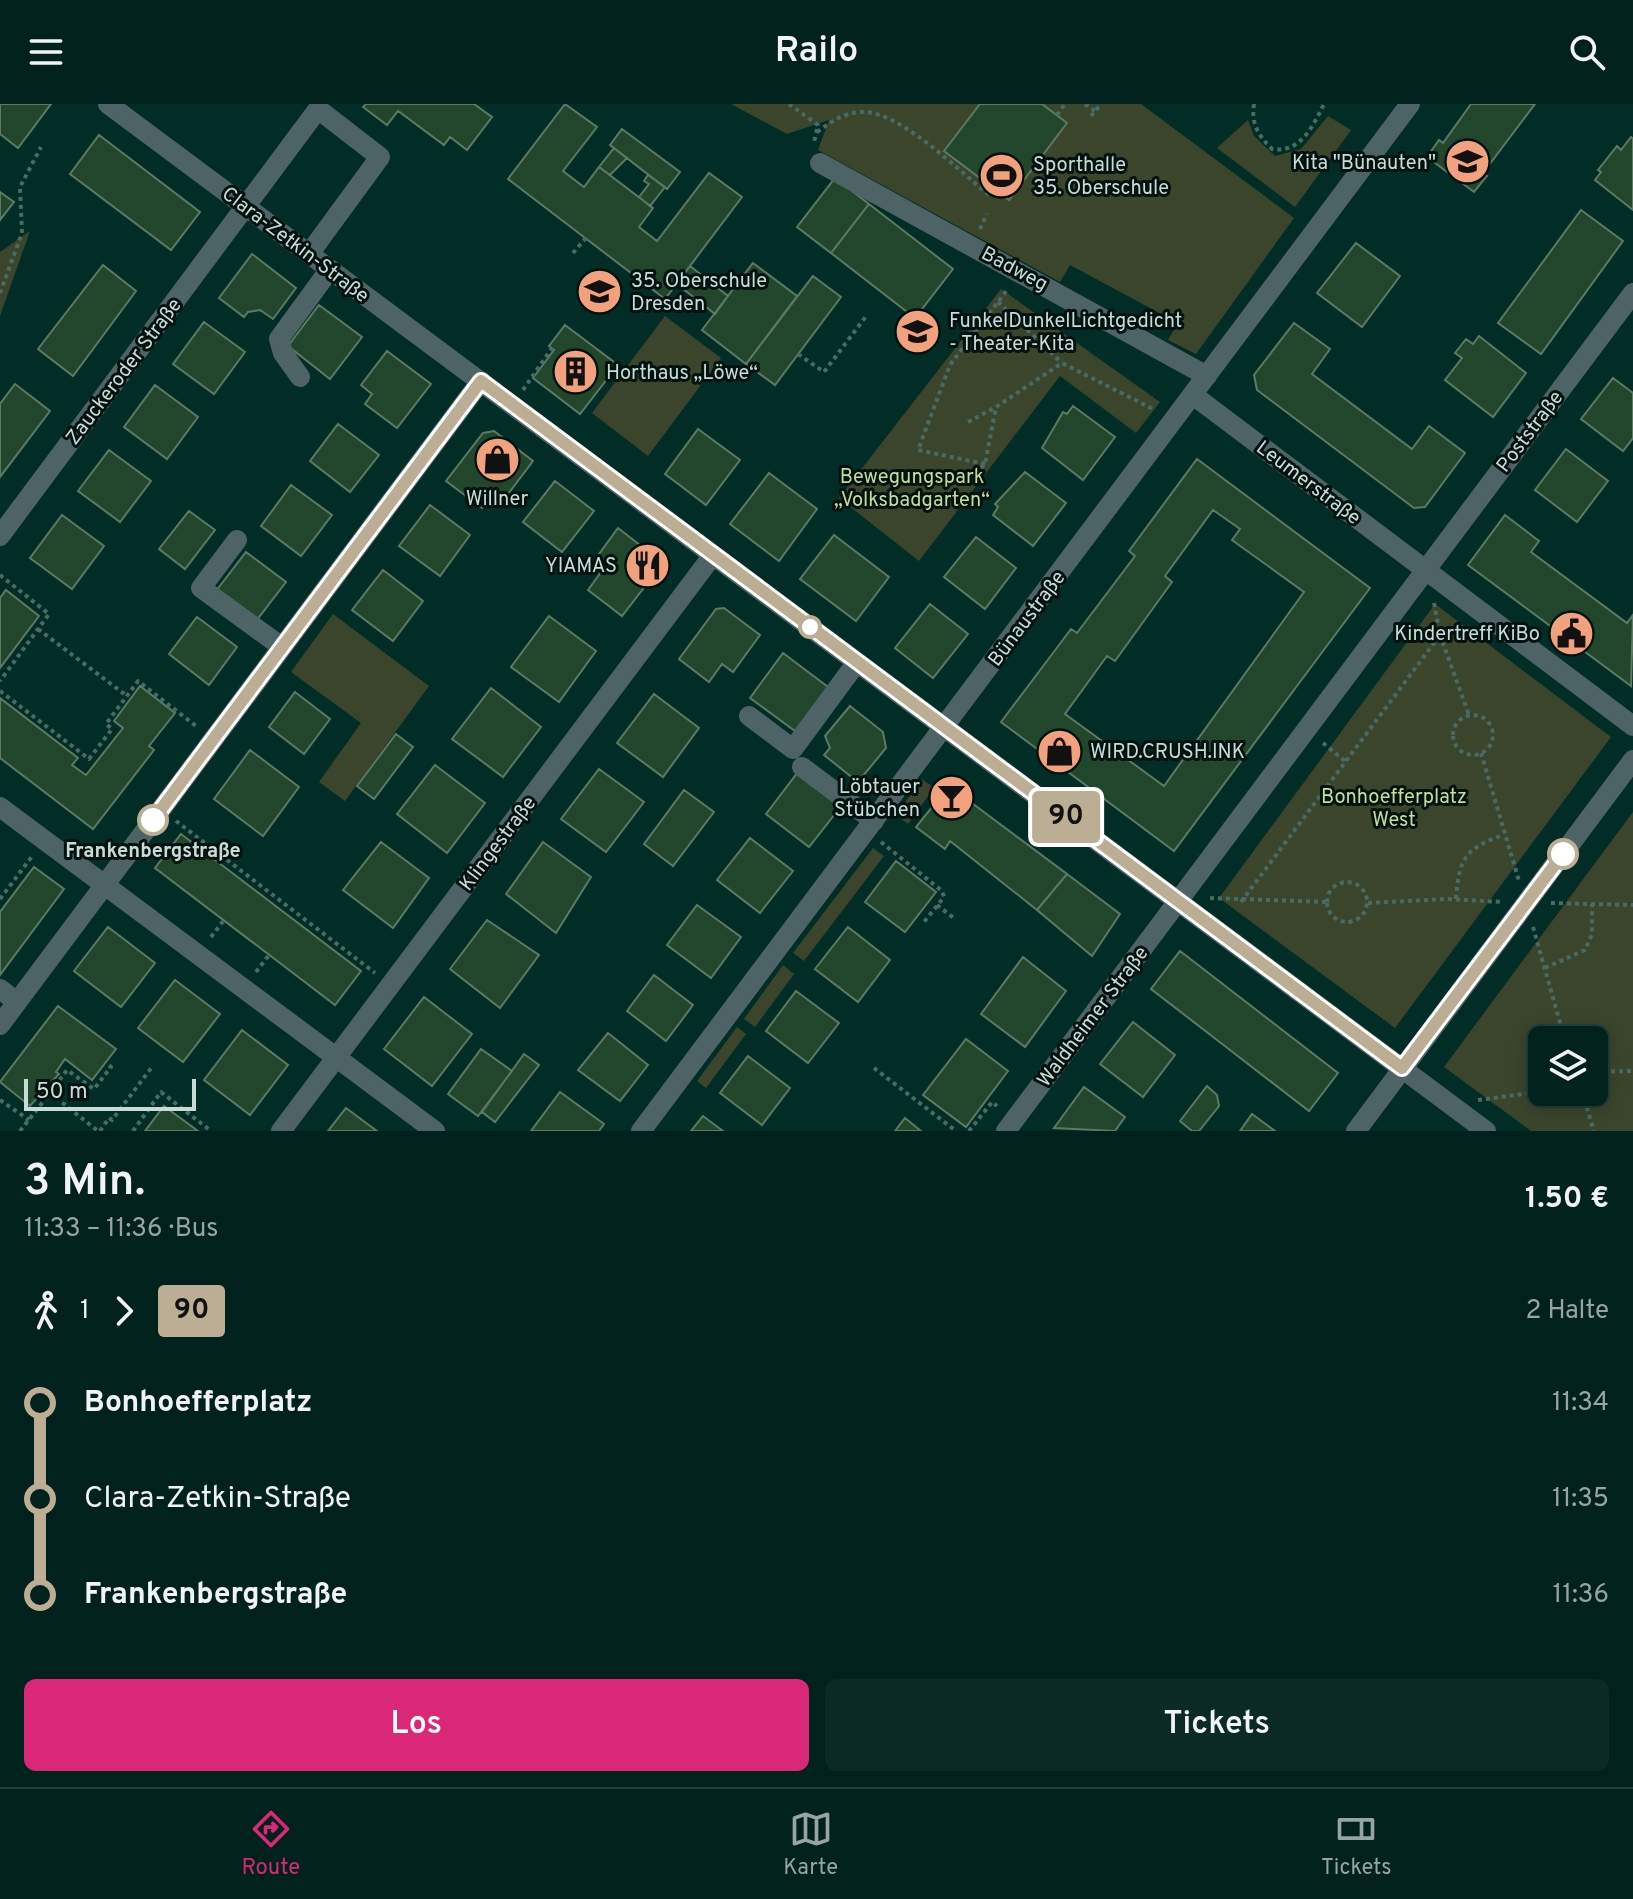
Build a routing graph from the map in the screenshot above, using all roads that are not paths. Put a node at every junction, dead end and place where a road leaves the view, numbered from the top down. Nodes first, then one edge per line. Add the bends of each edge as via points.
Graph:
1 (108, 104) edge
2 (1410, 104) edge
3 (820, 163) road end
4 (245, 206) junction
5 (309, 254) junction
6 (330, 269) junction
7 (1633, 293) edge
8 (1207, 376) junction
9 (300, 377) dead end
10 (481, 381) junction
11 (1193, 395) junction
12 (0, 536) edge
13 (237, 540) dead end
14 (713, 555) junction
15 (1425, 569) junction
16 (282, 647) junction
17 (857, 662) junction
18 (749, 716) dead end
19 (945, 725) junction
20 (1633, 726) edge
21 (1305, 729) joint
22 (1633, 760) edge
23 (802, 767) dead end
24 (0, 807) edge
25 (870, 826) junction
26 (105, 885) junction
27 (1177, 901) junction
28 (0, 989) edge
29 (17, 1002) junction
30 (0, 1025) edge
31 (336, 1058) junction
32 (1402, 1068) junction
33 (281, 1131) edge
34 (435, 1131) edge
35 (641, 1131) edge
36 (1006, 1131) edge
37 (1356, 1131) edge
38 (1486, 1131) edge

1 - 4 street, Clara-Zetkin-Straße
2 - 8 street, Bünaustraße
3 - 8 street, Badweg
4 - 5 street, Clara-Zetkin-Straße
4 - 5 street, Zauckeroder Straße via 318,109 380,157
4 - 12 street, Zauckeroder Straße
5 - 6 street, Clara-Zetkin-Straße
6 - 9 street via 279,339
6 - 10 street, Clara-Zetkin-Straße
7 - 15 street, Poststraße
8 - 11 street, Bünaustraße
10 - 14 street, Clara-Zetkin-Straße
10 - 16 street
11 - 15 street, Leumerstraße
11 - 19 street, Bünaustraße
13 - 16 street via 201,588
14 - 17 street, Clara-Zetkin-Straße
14 - 31 street, Klingestraße
15 - 20 street, Leumerstraße
15 - 21 street, Poststraße
16 - 26 street
17 - 18 street via 793,749
17 - 19 street, Clara-Zetkin-Straße
19 - 25 street, Bünaustraße
19 - 27 street, Clara-Zetkin-Straße
21 - 27 street, Waldheimer Straße
22 - 32 street
23 - 25 street
24 - 26 street
25 - 35 street, Bünaustraße
26 - 29 street
26 - 31 street
27 - 32 street, Clara-Zetkin-Straße
27 - 36 street, Waldheimer Straße
28 - 29 street
29 - 30 street
31 - 33 street, Klingestraße
31 - 34 street
32 - 37 street
32 - 38 street, Clara-Zetkin-Straße

